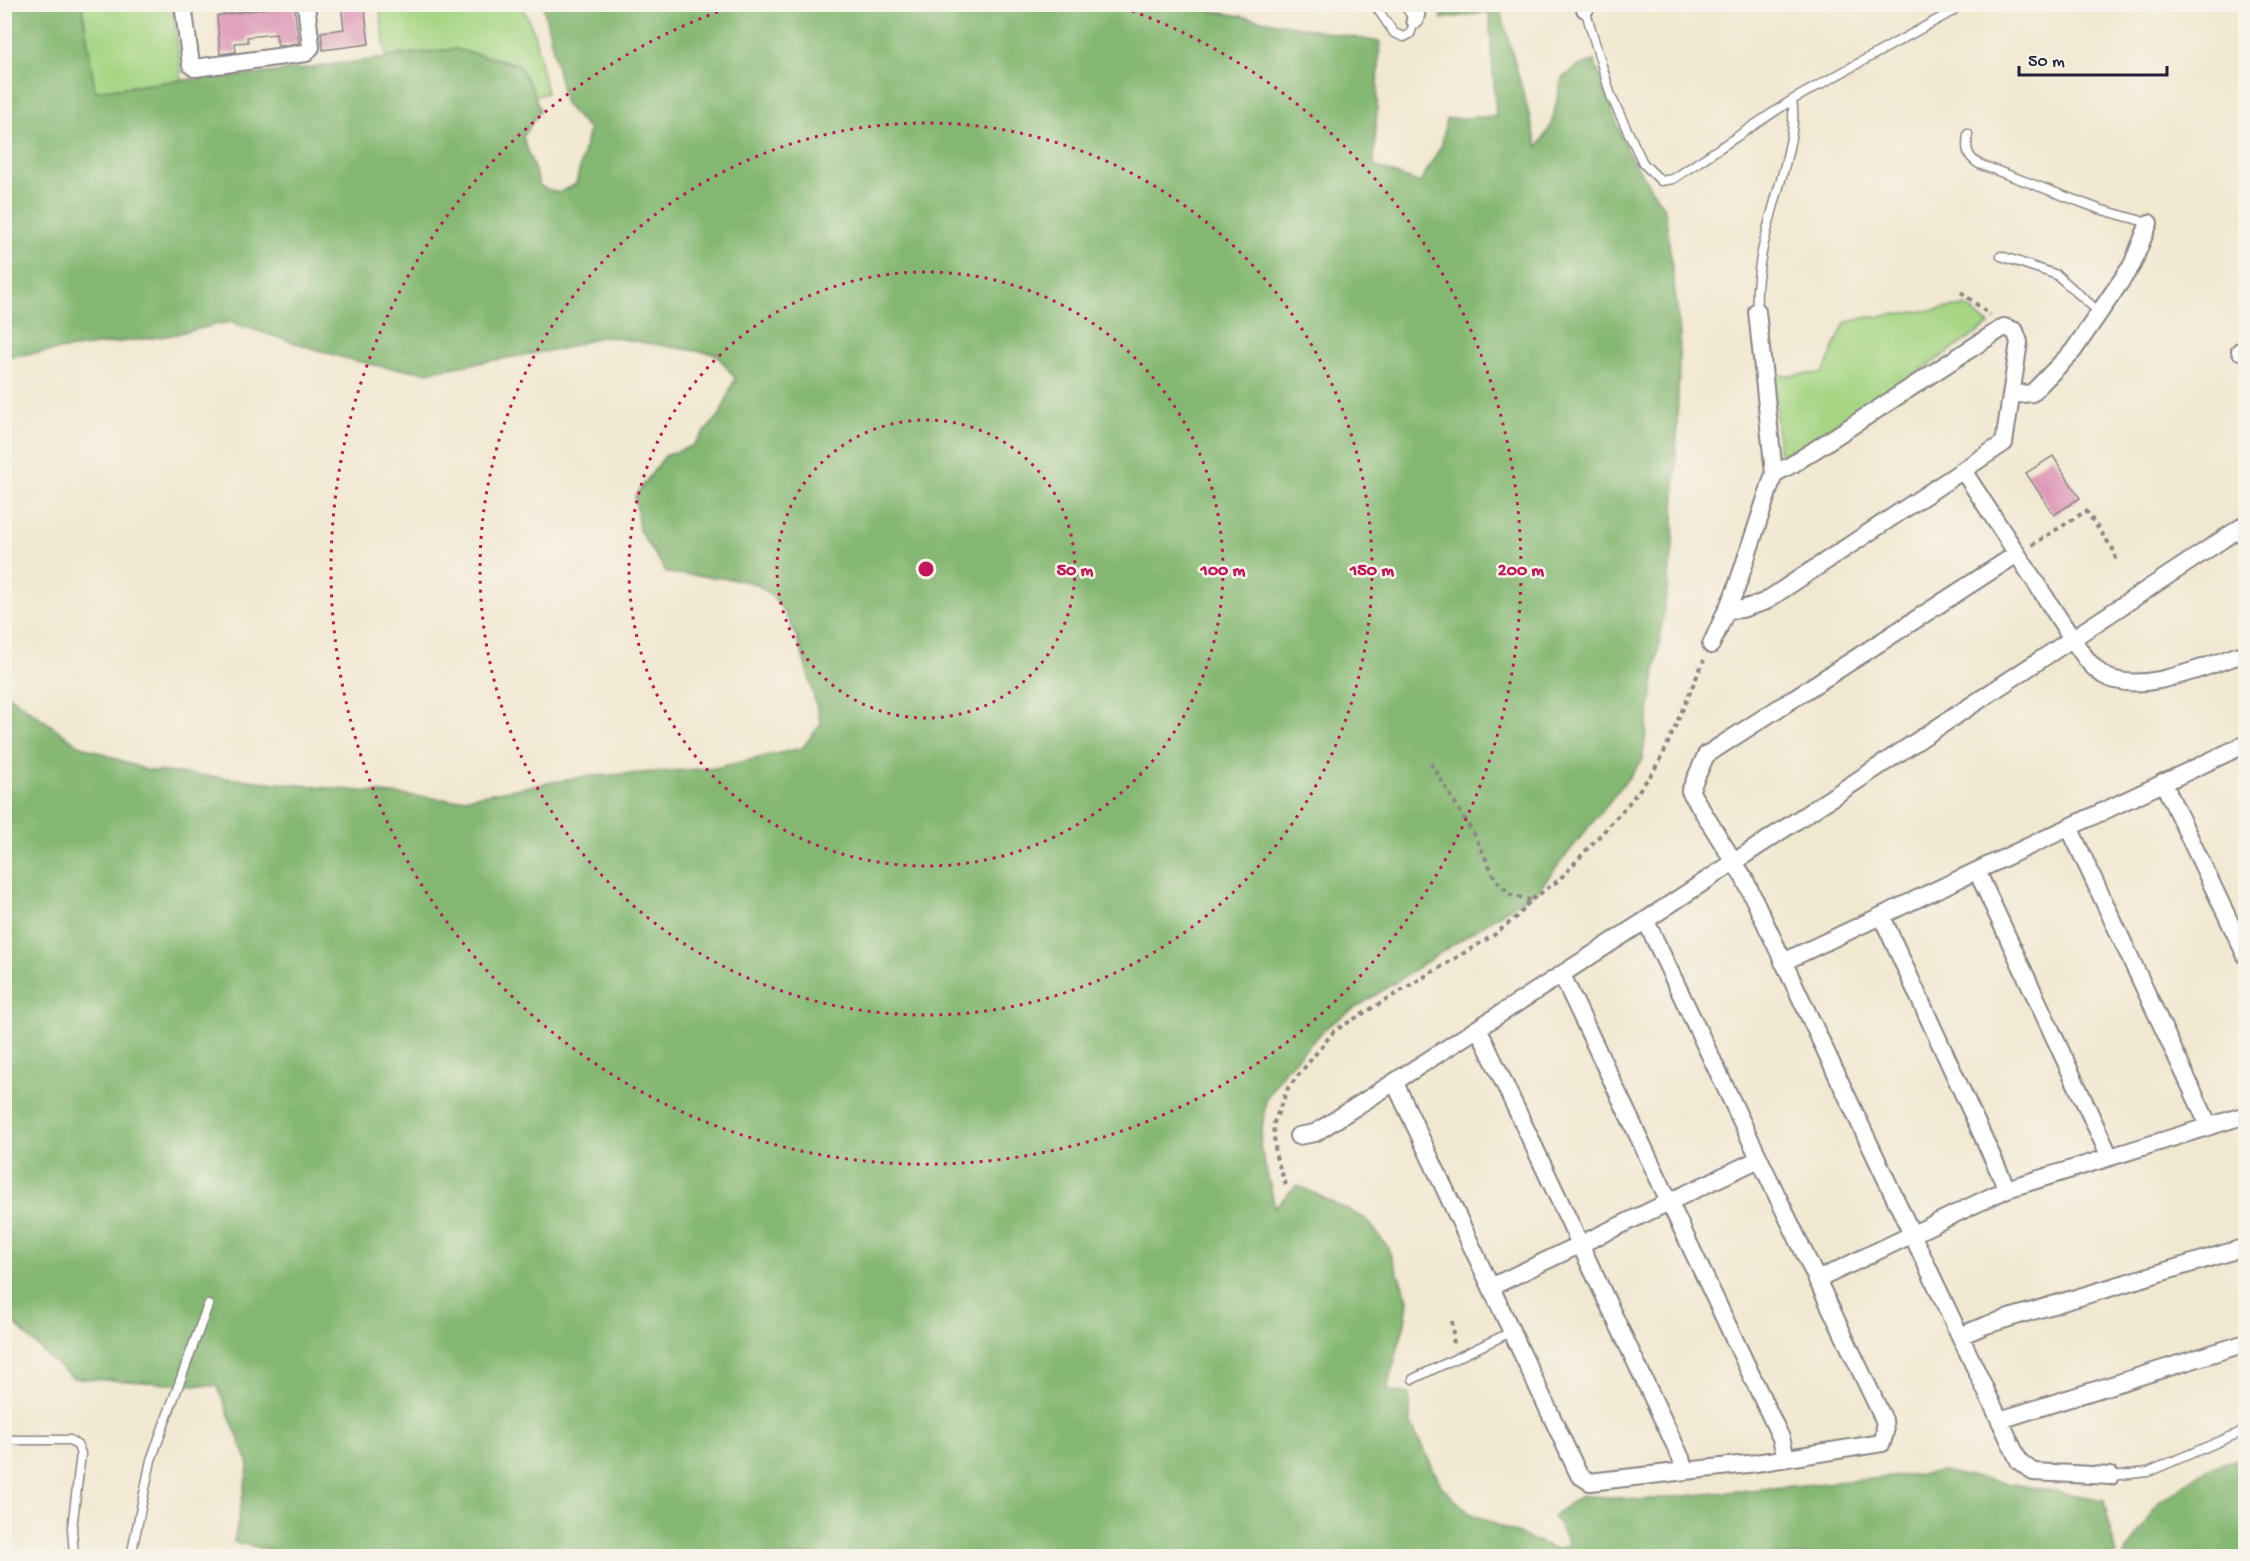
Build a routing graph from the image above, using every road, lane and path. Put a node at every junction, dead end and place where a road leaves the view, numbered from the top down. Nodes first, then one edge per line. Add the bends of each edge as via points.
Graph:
1 (183, 4) edge
2 (306, 4) edge
3 (1374, 4) edge
4 (1403, 4) edge
5 (1954, 4) edge
6 (1585, 7) edge
7 (1416, 12) edge
8 (1792, 100) junction
9 (1968, 134) dead end
10 (2149, 223) joint
11 (2001, 256) dead end
12 (1961, 292) dead end
13 (1757, 310) joint
14 (2099, 312) junction
15 (2004, 327) junction
16 (2011, 395) junction
17 (1964, 472) junction
18 (1774, 474) junction
19 (2246, 525) edge
20 (2023, 550) junction
21 (2116, 561) dead end
22 (1727, 610) junction
23 (2073, 640) junction
24 (1711, 645) joint
25 (2246, 652) edge
26 (2246, 744) edge
27 (1431, 763) dead end
28 (2163, 782) junction
29 (2069, 827) junction
30 (1734, 862) junction
31 (1977, 871) junction
32 (1530, 901) junction
33 (1882, 917) junction
34 (1646, 921) junction
35 (2246, 956) edge
36 (1784, 962) junction
37 (1562, 975) junction
38 (1479, 1030) junction
39 (1395, 1083) junction
40 (2246, 1115) edge
41 (2209, 1126) junction
42 (1298, 1136) dead end
43 (2110, 1157) junction
44 (1759, 1159) junction
45 (1286, 1185) dead end
46 (2007, 1189) junction
47 (1669, 1203) junction
48 (1910, 1233) junction
49 (1580, 1245) junction
50 (2246, 1247) edge
51 (1817, 1280) junction
52 (1493, 1286) junction
53 (208, 1305) dead end
54 (1452, 1321) dead end
55 (1514, 1331) junction
56 (1960, 1336) junction
57 (2246, 1344) edge
58 (1457, 1358) junction
59 (1413, 1379) dead end
60 (2000, 1420) junction
61 (2246, 1430) edge
62 (4, 1440) edge
63 (1786, 1458) junction
64 (1684, 1470) junction
65 (2111, 1476) joint
66 (74, 1557) edge
67 (131, 1557) edge

1 - 2 street via 191,66 195,68 306,53 311,47
3 - 7 lane via 1399,36 1410,34
4 - 7 lane
5 - 8 lane via 1953,10
6 - 8 lane via 1611,96 1643,164 1661,181 1673,179
8 - 13 lane via 1792,132 1760,267
9 - 10 lane via 1966,148 1971,159 1979,164 2099,209
10 - 14 street via 2132,264
11 - 14 lane via 2057,274
12 - 15 path
13 - 18 street
14 - 16 street via 2073,351 2043,384 2031,393
15 - 16 street via 2015,331 2019,342
15 - 18 street
16 - 17 street via 2004,443
17 - 20 street
17 - 22 street via 1764,602
18 - 22 street
19 - 23 street
20 - 21 path via 2086,511 2115,552
20 - 23 street
20 - 30 street via 1706,755 1690,791
22 - 24 street
23 - 25 street via 2102,674 2134,684
23 - 30 street
24 - 32 path via 1650,776 1558,880
26 - 28 street
27 - 32 path via 1475,836 1496,880 1511,895
28 - 29 street
28 - 35 street
29 - 31 street
29 - 41 street
30 - 34 street
30 - 36 street
31 - 33 street
31 - 43 street
32 - 45 path via 1494,935 1334,1031 1288,1088 1273,1125 1276,1156
33 - 36 street
33 - 46 street
34 - 37 street
34 - 44 street
36 - 48 street
37 - 38 street
37 - 47 street
38 - 39 street
38 - 49 street
39 - 42 street via 1311,1135
39 - 52 street
40 - 41 street
41 - 43 street
43 - 46 street
44 - 47 street
44 - 51 street
46 - 48 street
47 - 49 street
47 - 63 street via 1781,1438
48 - 51 street
48 - 56 street
49 - 52 street
49 - 64 street via 1682,1458
50 - 56 street
51 - 63 street via 1884,1419 1885,1432 1882,1443
52 - 55 street
53 - 67 lane via 151,1460
54 - 58 path
55 - 58 lane
55 - 64 street via 1580,1475 1590,1482
56 - 60 street
57 - 60 street
58 - 59 lane
60 - 65 street via 2019,1461 2033,1472
61 - 65 lane via 2148,1472
62 - 66 lane via 70,1440 78,1446 81,1454 72,1528
63 - 64 street

